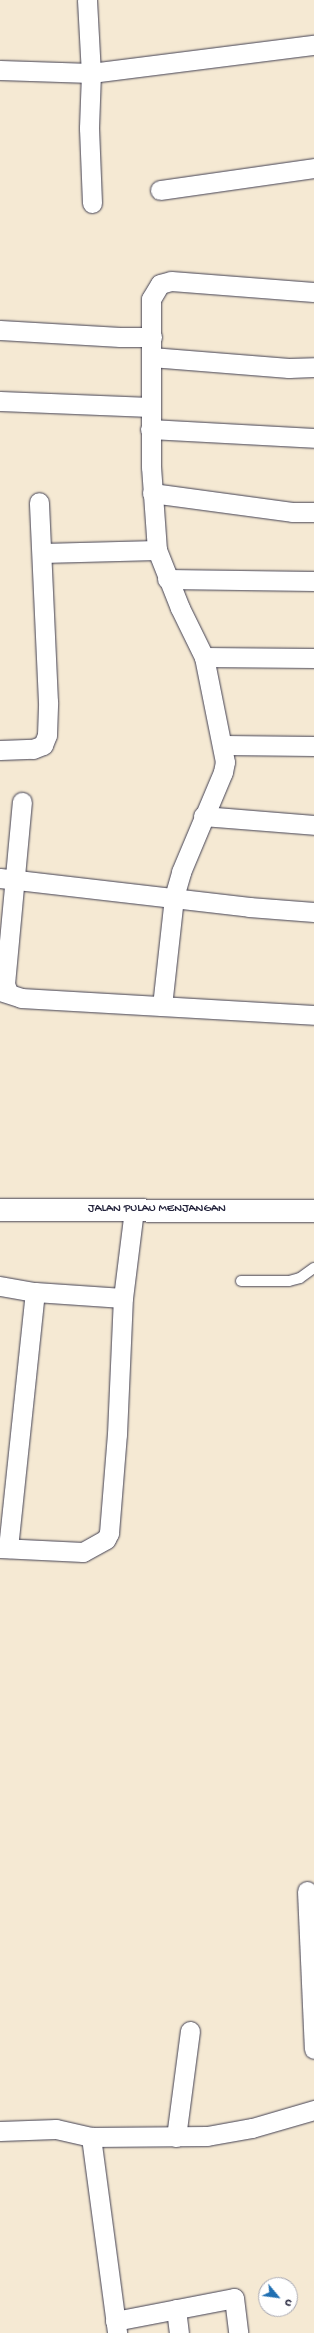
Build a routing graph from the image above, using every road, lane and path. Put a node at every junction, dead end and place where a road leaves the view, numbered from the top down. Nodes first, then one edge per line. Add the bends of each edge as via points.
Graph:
1 (87, 0) edge
2 (314, 45) edge
3 (0, 70) edge
4 (92, 73) junction
5 (314, 168) edge
6 (160, 190) dead end
7 (92, 203) dead end
8 (314, 292) edge
9 (0, 330) edge
10 (152, 337) junction
11 (151, 357) junction
12 (314, 367) edge
13 (0, 401) edge
14 (150, 407) junction
15 (150, 429) junction
16 (314, 438) edge
17 (152, 493) junction
18 (40, 502) dead end
19 (314, 512) edge
20 (158, 550) junction
21 (42, 553) junction
22 (167, 579) junction
23 (314, 581) edge
24 (204, 657) junction
25 (314, 658) edge
26 (224, 745) junction
27 (314, 746) edge
28 (0, 750) edge
29 (22, 802) dead end
30 (203, 816) junction
31 (314, 825) edge
32 (7, 879) edge
33 (174, 897) junction
34 (314, 912) edge
35 (4, 991) edge
36 (162, 1006) junction
37 (314, 1015) edge
38 (0, 1210) edge
39 (134, 1210) junction
40 (314, 1211) edge
41 (314, 1268) edge
42 (241, 1281) dead end
43 (0, 1286) edge
44 (34, 1292) junction
45 (123, 1298) junction
46 (4, 1548) edge
47 (307, 1891) dead end
48 (190, 2031) dead end
49 (314, 2049) edge
50 (314, 2110) edge
51 (0, 2131) edge
52 (91, 2137) junction
53 (176, 2137) junction
54 (176, 2309) junction
55 (116, 2327) edge
56 (179, 2333) edge
57 (238, 2333) edge

1 - 4 street
2 - 4 street
3 - 4 street
4 - 7 street via 89,128
5 - 6 street
8 - 10 street via 171,281 160,284 151,299
9 - 10 street
10 - 11 street
11 - 12 street via 289,368
11 - 14 street
13 - 14 street
14 - 15 street
15 - 16 street
15 - 17 street
17 - 19 street via 292,512
17 - 20 street
18 - 21 street
20 - 21 street
20 - 22 street
21 - 28 street via 47,735 43,745 33,749
22 - 23 street
22 - 24 street
24 - 25 street
24 - 26 street
26 - 27 street
26 - 30 street via 223,772
29 - 32 street
30 - 31 street
30 - 33 street
32 - 33 street
32 - 35 street
33 - 34 street
33 - 36 street
35 - 36 street via 21,998
36 - 37 street
38 - 39 street, JALAN PULAU MENJANGAN
39 - 40 street, JALAN PULAU MENJANGAN
39 - 45 street
41 - 42 lane via 300,1278 289,1281
43 - 44 street
44 - 45 street
44 - 46 street
45 - 46 street via 117,1434 109,1533 106,1539 83,1552
47 - 49 street
48 - 53 street
50 - 53 street via 252,2128 207,2136
51 - 52 street via 56,2129
52 - 53 street
52 - 55 street
54 - 55 street
54 - 56 street
54 - 57 street via 234,2298

